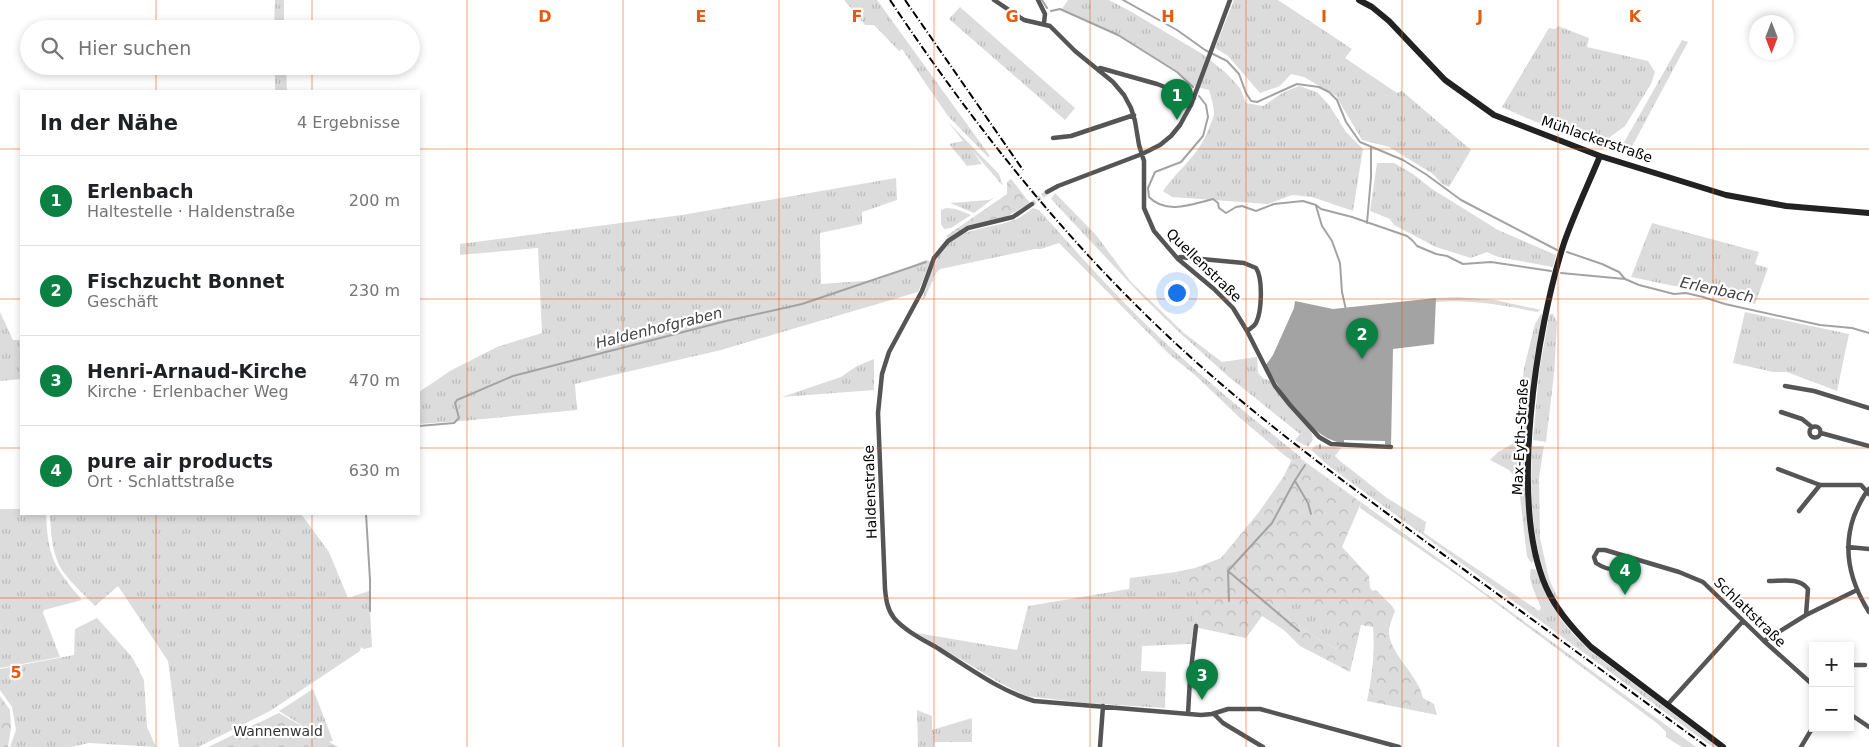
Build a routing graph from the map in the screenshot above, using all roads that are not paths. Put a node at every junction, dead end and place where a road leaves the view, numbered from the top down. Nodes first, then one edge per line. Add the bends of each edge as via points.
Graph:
1 (994, 0) edge
2 (1038, 0) edge
3 (1230, 0) edge
4 (1359, 0) edge
5 (1044, 23) junction
6 (1099, 70) junction
7 (1194, 98) junction
8 (1134, 116) junction
9 (1053, 138) dead end
10 (1142, 154) junction
11 (1600, 156) junction
12 (1047, 192) tunnel mouth
13 (1032, 204) tunnel mouth
14 (1869, 212) edge
15 (1178, 259) junction
16 (1247, 331) junction
17 (1785, 386) dead end
18 (1869, 408) edge
19 (1781, 412) dead end
20 (1812, 427) junction
21 (1821, 433) junction
22 (1869, 446) edge
23 (1391, 447) dead end
24 (1778, 469) dead end
25 (1820, 485) junction
26 (1868, 491) edge
27 (1799, 511) dead end
28 (1848, 547) junction
29 (1869, 549) edge
30 (1635, 559) junction
31 (1769, 581) dead end
32 (1857, 590) junction
33 (1869, 612) edge
34 (1806, 615) junction
35 (1743, 621) junction
36 (1196, 626) dead end
37 (1764, 641) junction
38 (1854, 665) edge
39 (1865, 665) dead end
40 (1809, 681) edge
41 (1667, 704) junction
42 (1102, 706) junction
43 (1188, 714) junction
44 (1214, 714) junction
45 (1854, 717) edge
46 (1869, 727) edge
47 (1810, 732) edge
48 (1100, 747) edge
49 (1264, 747) edge
50 (1399, 747) edge
51 (1723, 747) edge
52 (1801, 747) edge

1 - 5 street via 1024,20
2 - 5 street via 1045,14
3 - 7 street
4 - 11 street, Mühlackerstraße via 1389,21 1445,80 1494,115
5 - 6 street, Quellenstraße
6 - 7 street via 1157,84
6 - 8 street, Quellenstraße via 1124,95
7 - 10 street via 1171,136
8 - 9 street via 1078,134
8 - 10 street, Quellenstraße
10 - 12 street
10 - 15 street, Quellenstraße via 1146,215 1154,231
11 - 14 street, Mühlackerstraße via 1760,203
11 - 41 street, Max-Eyth-Straße via 1565,241 1543,330 1531,415 1530,518 1538,565 1546,588 1563,616 1591,647
13 - 42 street, Haldenstraße via 1013,217 968,228 948,241 934,258 922,291 889,352 882,374 878,412 886,597 893,616 909,630 1015,694 1040,701
15 - 16 street, Quellenstraße via 1228,303
15 - 16 street via 1244,263 1256,268 1260,310 1256,322
16 - 23 street, Quellenstraße via 1275,386 1325,441 1337,445
17 - 18 street via 1814,391
19 - 20 street via 1802,419
20 - 21 street via 1818,427
20 - 21 street via 1809,430 1812,436
21 - 22 street
24 - 25 street
25 - 26 street via 1861,485
25 - 27 street
26 - 28 street via 1850,527
28 - 29 street
28 - 32 street via 1849,568
30 - 30 street, Schlattstraße via 1605,550 1598,550 1594,557 1600,566 1618,570
30 - 35 street, Schlattstraße via 1703,582
31 - 34 street via 1805,584 1808,589
32 - 33 street
32 - 34 street
34 - 37 street
35 - 37 street, Schlattstraße
35 - 41 street
36 - 43 street
37 - 40 street, Schlattstraße
38 - 39 street
41 - 51 street, Max-Eyth-Straße
42 - 43 street, Haldenstraße
42 - 48 street
43 - 44 street, Haldenstraße
44 - 49 street via 1223,723
44 - 50 street, Haldenstraße via 1244,708 1269,710
45 - 46 street
47 - 52 street

